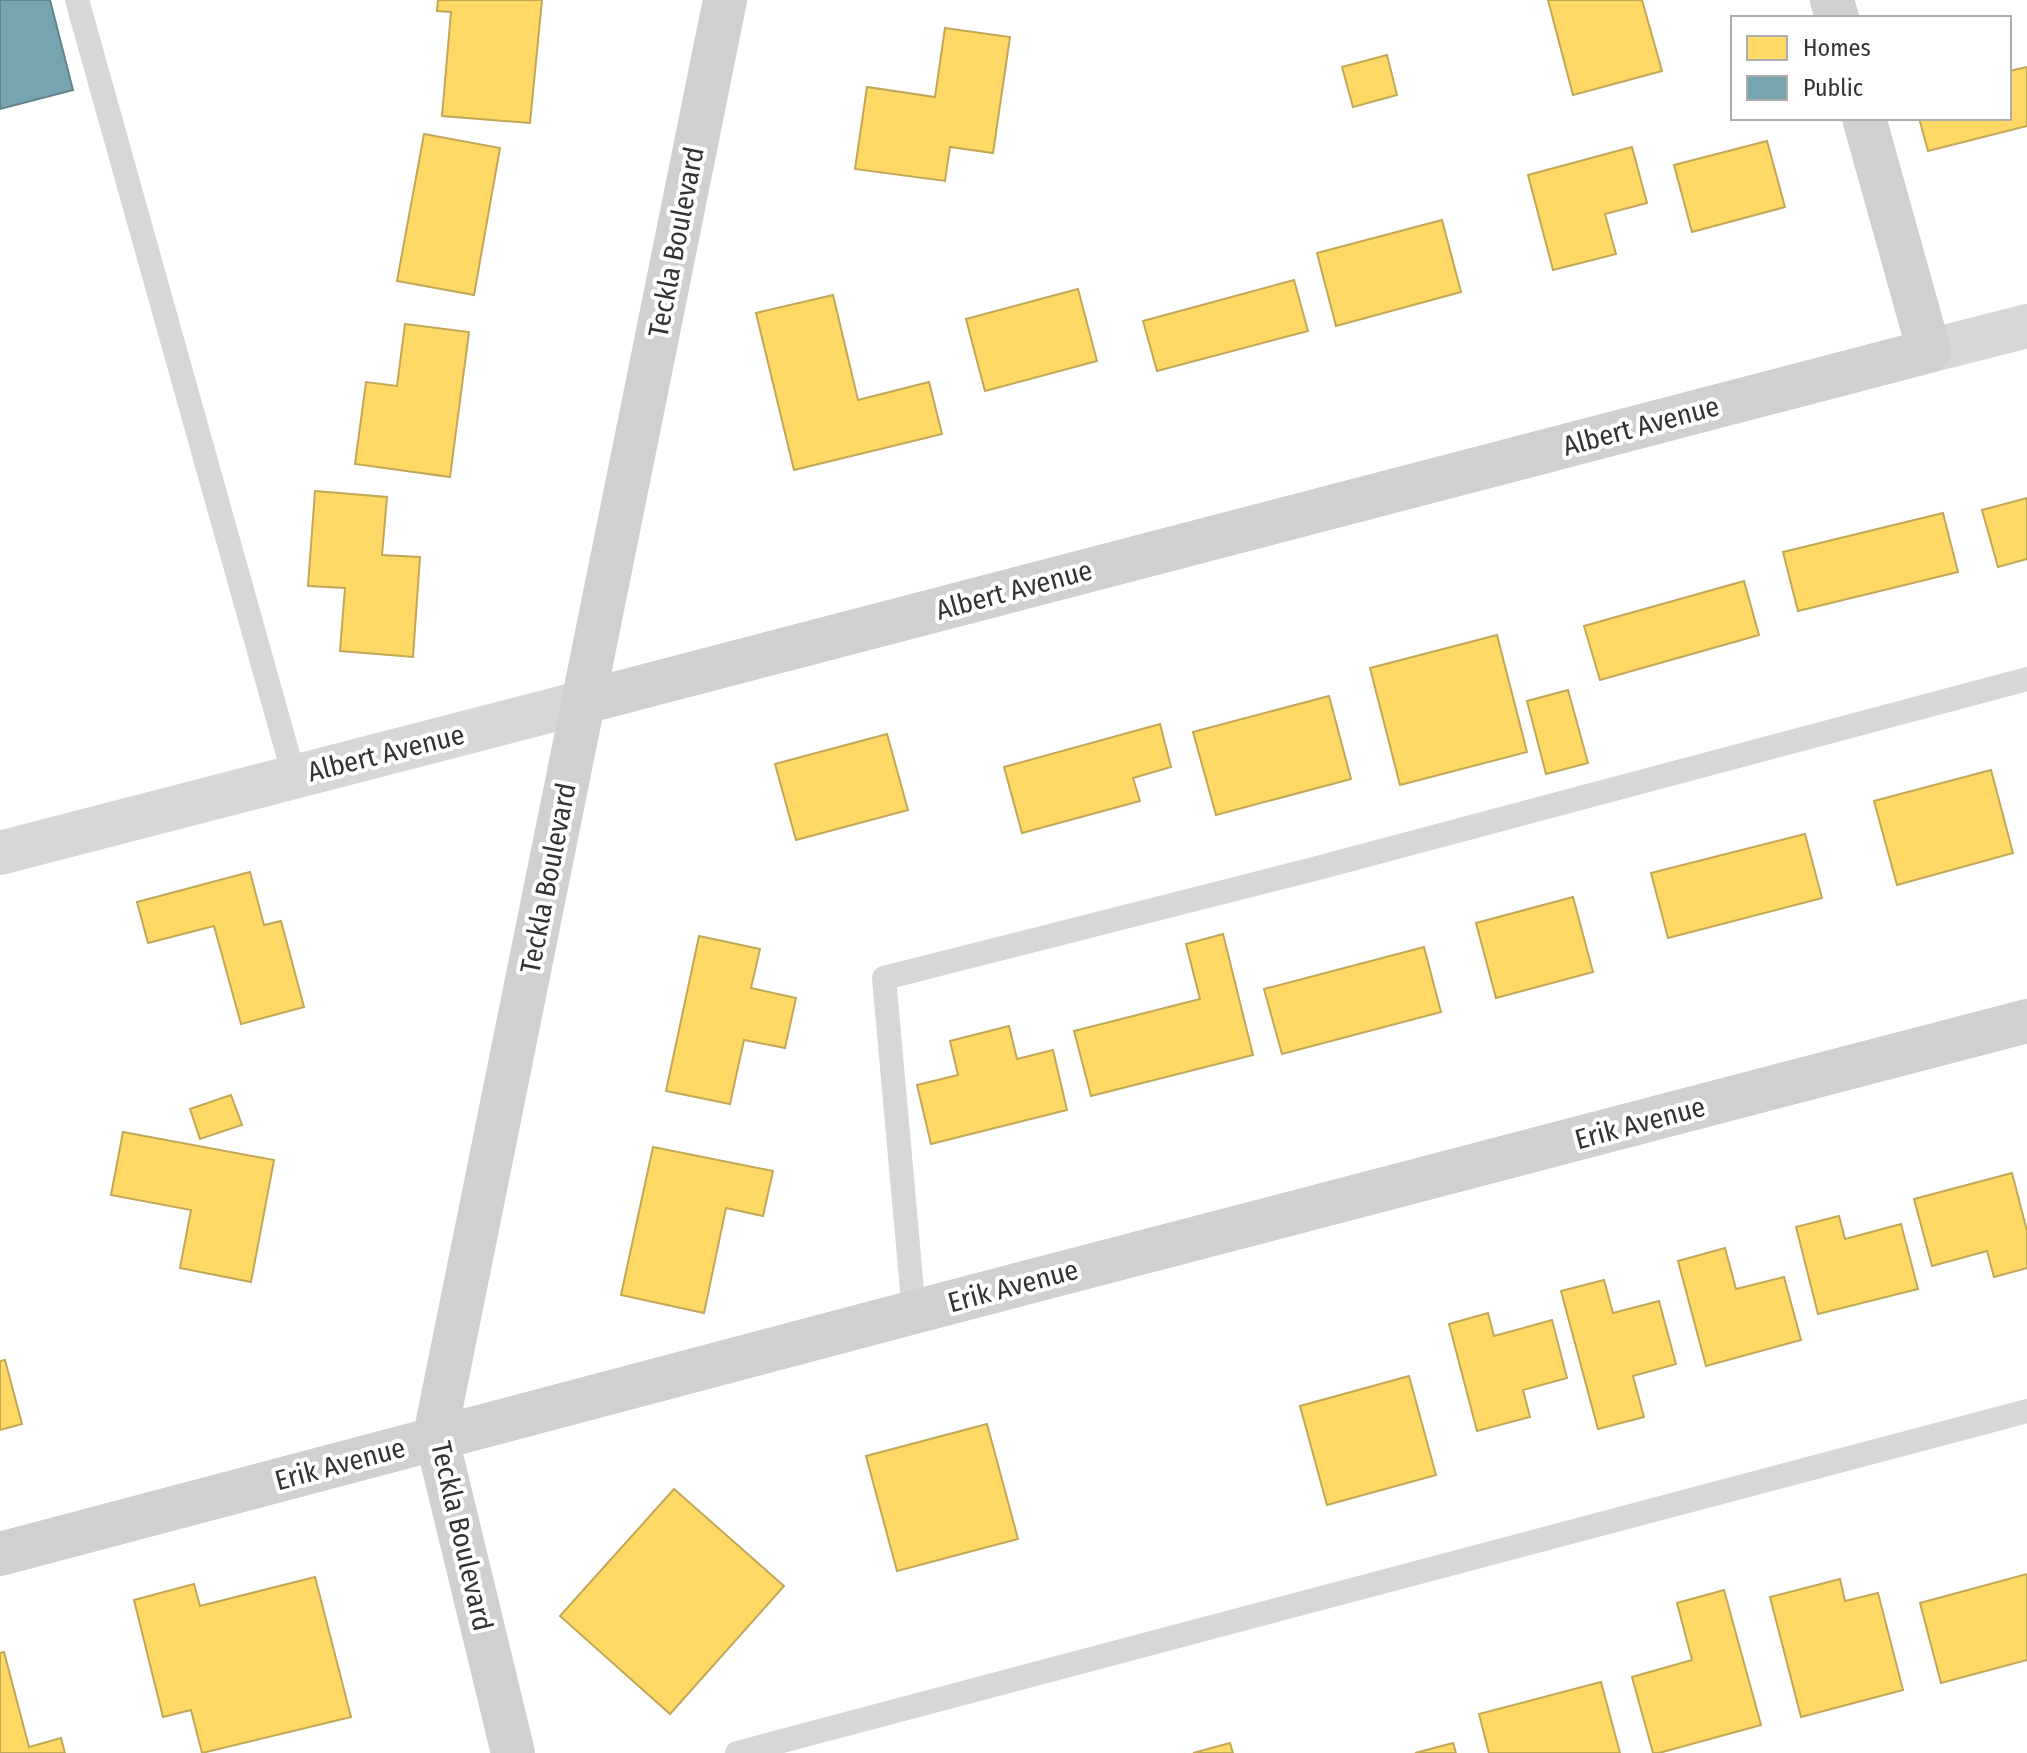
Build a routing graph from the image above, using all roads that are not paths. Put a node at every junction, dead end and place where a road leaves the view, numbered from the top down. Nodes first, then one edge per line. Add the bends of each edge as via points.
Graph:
1 (77, 0) edge
2 (725, 0) edge
3 (1865, 120) edge
4 (2027, 326) edge
5 (1929, 351) junction
6 (2027, 679) edge
7 (584, 702) junction
8 (294, 776) junction
9 (0, 853) edge
10 (2027, 1021) edge
11 (914, 1312) junction
12 (2027, 1411) edge
13 (437, 1439) junction
14 (0, 1554) edge
15 (513, 1753) edge
16 (737, 1753) edge

1 - 8 lane
2 - 7 street, Teckla Boulevard
3 - 5 street
4 - 5 street, Albert Avenue
5 - 7 street, Albert Avenue
6 - 11 lane via 884,978
7 - 8 street, Albert Avenue
7 - 13 street, Teckla Boulevard
8 - 9 street, Albert Avenue
10 - 11 street, Erik Avenue
11 - 13 street, Erik Avenue
12 - 16 lane
13 - 14 street, Erik Avenue
13 - 15 street, Teckla Boulevard

